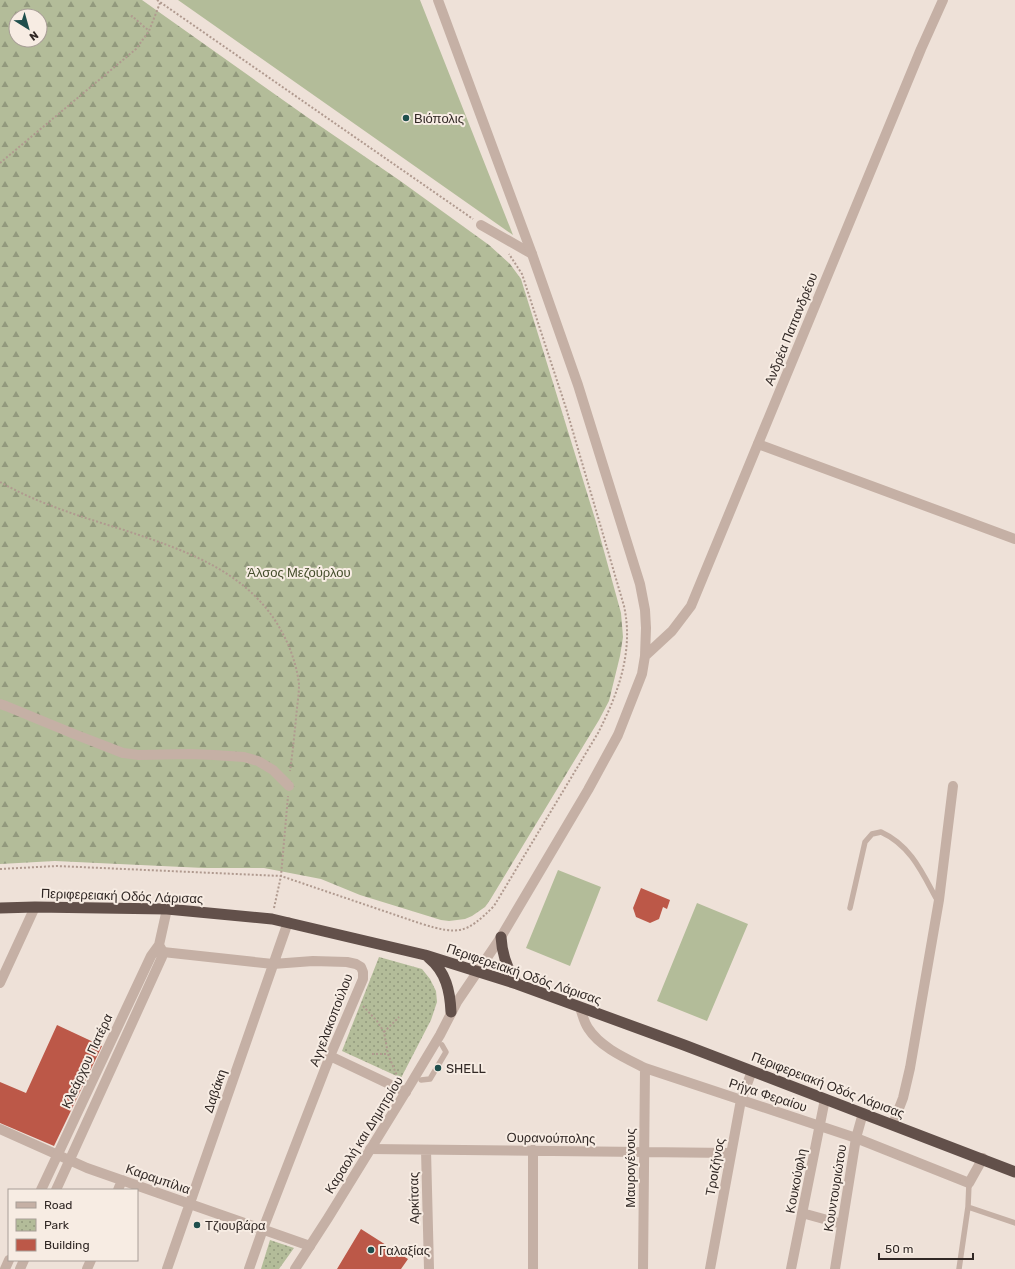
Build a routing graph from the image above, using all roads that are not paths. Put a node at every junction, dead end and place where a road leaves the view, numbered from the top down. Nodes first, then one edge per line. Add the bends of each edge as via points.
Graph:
1 (438, 0) edge
2 (943, 0) edge
3 (481, 225) road end
4 (532, 254) junction
5 (758, 444) junction
6 (1015, 539) edge
7 (645, 656) junction
8 (0, 704) edge
9 (289, 786) dead end
10 (953, 786) dead end
11 (939, 900) junction
12 (35, 906) junction
13 (0, 908) edge
14 (850, 908) dead end
15 (167, 909) junction
16 (288, 922) junction
17 (501, 937) junction
18 (161, 949) junction
19 (425, 955) junction
20 (273, 964) junction
21 (477, 972) junction
22 (0, 983) edge
23 (517, 984) junction
24 (580, 1007) junction
25 (451, 1012) junction
26 (442, 1045) dead end
27 (330, 1056) junction
28 (645, 1068) junction
29 (752, 1071) junction
30 (420, 1080) dead end
31 (406, 1092) junction
32 (826, 1099) junction
33 (741, 1100) junction
34 (863, 1113) junction
35 (893, 1124) junction
36 (820, 1126) junction
37 (0, 1129) edge
38 (856, 1138) junction
39 (370, 1149) junction
40 (426, 1150) junction
41 (533, 1150) junction
42 (731, 1152) junction
43 (643, 1153) junction
44 (57, 1155) junction
45 (983, 1158) junction
46 (69, 1161) junction
47 (1015, 1172) edge
48 (969, 1183) junction
49 (120, 1185) edge
50 (42, 1189) edge
51 (56, 1189) edge
52 (135, 1189) edge
53 (138, 1190) edge
54 (190, 1204) junction
55 (968, 1206) junction
56 (802, 1213) junction
57 (1015, 1223) edge
58 (842, 1224) junction
59 (263, 1229) junction
60 (310, 1246) junction
61 (167, 1269) edge
62 (249, 1269) edge
63 (295, 1269) edge
64 (429, 1269) edge
65 (533, 1269) edge
66 (643, 1269) edge
67 (710, 1269) edge
68 (791, 1269) edge
69 (835, 1269) edge
70 (959, 1269) edge

1 - 4 street, Καραολή και Δημητρίου
2 - 5 street, Ανδρέα Παπανδρέου
3 - 4 street
4 - 7 street, Καραολή και Δημητρίου via 578,385 640,584 645,610
5 - 6 street
5 - 7 street, Ανδρέα Παπανδρέου via 691,606 672,631
7 - 17 street, Καραολή και Δημητρίου via 642,674 618,735
8 - 9 street via 123,753 244,757 258,761 273,770
10 - 11 street
11 - 14 lane via 906,849 891,836 881,832 872,834 865,842
11 - 35 street via 910,1068 903,1098
12 - 13 highway, Περιφερειακή Οδός Λάρισας
12 - 15 highway, Περιφερειακή Οδός Λάρισας
12 - 22 street
15 - 16 highway, Περιφερειακή Οδός Λάρισας
15 - 18 street, Κλεάρχου Πατέρα
16 - 19 highway, Περιφερειακή Οδός Λάρισας
16 - 20 street, Δαβάκη
17 - 21 street, Καραολή και Δημητρίου
17 - 23 highway via 504,960
18 - 20 street, Αγγελακοπούλου
18 - 44 street, Κλεάρχου Πατέρα via 151,956
18 - 46 street, Κλεάρχου Πατέρα via 162,957
19 - 21 highway, Περιφερειακή Οδός Λάρισας
19 - 25 highway via 437,964 446,979
20 - 27 street, Αγγελακοπούλου via 347,962 361,967 363,979
20 - 54 street, Δαβάκη
21 - 23 highway, Περιφερειακή Οδός Λάρισας
21 - 25 street, Καραολή και Δημητρίου
23 - 24 highway, Περιφερειακή Οδός Λάρισας
24 - 28 street, Ρήγα Φεραίου via 588,1027 597,1038 612,1050
24 - 29 highway, Περιφερειακή Οδός Λάρισας
25 - 31 street, Καραολή και Δημητρίου
26 - 30 lane via 446,1052 430,1079
27 - 31 street
27 - 59 street, Αγγελακοπούλου
28 - 33 street, Ρήγα Φεραίου
28 - 43 street, Μαυρογένους
29 - 32 highway, Περιφερειακή Οδός Λάρισας
29 - 33 street, Τρoιζήνος
31 - 39 street, Καραολή και Δημητρίου
32 - 34 highway, Περιφερειακή Οδός Λάρισας
32 - 36 street, Κουκούφλη
33 - 36 street, Ρήγα Φεραίου
33 - 42 street, Τρoιζήνος
34 - 35 highway, Περιφερειακή Οδός Λάρισας
34 - 38 street, Κουντουριώτου
35 - 45 highway, Περιφερειακή Οδός Λάρισας
36 - 38 street, Ρήγα Φεραίου
36 - 56 street, Κουκούφλη
37 - 44 street, Καραμπίλια
38 - 48 street, Ρήγα Φεραίου
38 - 58 street, Κουντουριώτου
39 - 40 street, Ουρανούπολης
39 - 60 street, Καραολή και Δημητρίου
40 - 41 street, Ουρανούπολης
40 - 64 street, Αρκίτσας
41 - 43 street, Ουρανούπολης
41 - 65 street
42 - 43 street, Ουρανούπολης
42 - 67 street, Τρoιζήνος
43 - 66 street, Μαυρογένους
44 - 46 street, Καραμπίλια
44 - 50 street, Κλεάρχου Πατέρα
45 - 47 highway, Περιφερειακή Οδός Λάρισας
45 - 48 street
46 - 49 street, Καραμπίλια
46 - 51 street, Κλεάρχου Πατέρα
48 - 55 lane
49 - 52 street, Καραμπίλια
53 - 54 street, Καραμπίλια
54 - 59 street, Καραμπίλια
54 - 61 street, Δαβάκη
55 - 57 lane
55 - 70 lane
56 - 58 street
56 - 68 street, Κουκούφλη
58 - 69 street, Κουντουριώτου
59 - 60 street, Καραμπίλια
59 - 62 street, Αγγελακοπούλου
60 - 63 street, Καραολή και Δημητρίου

